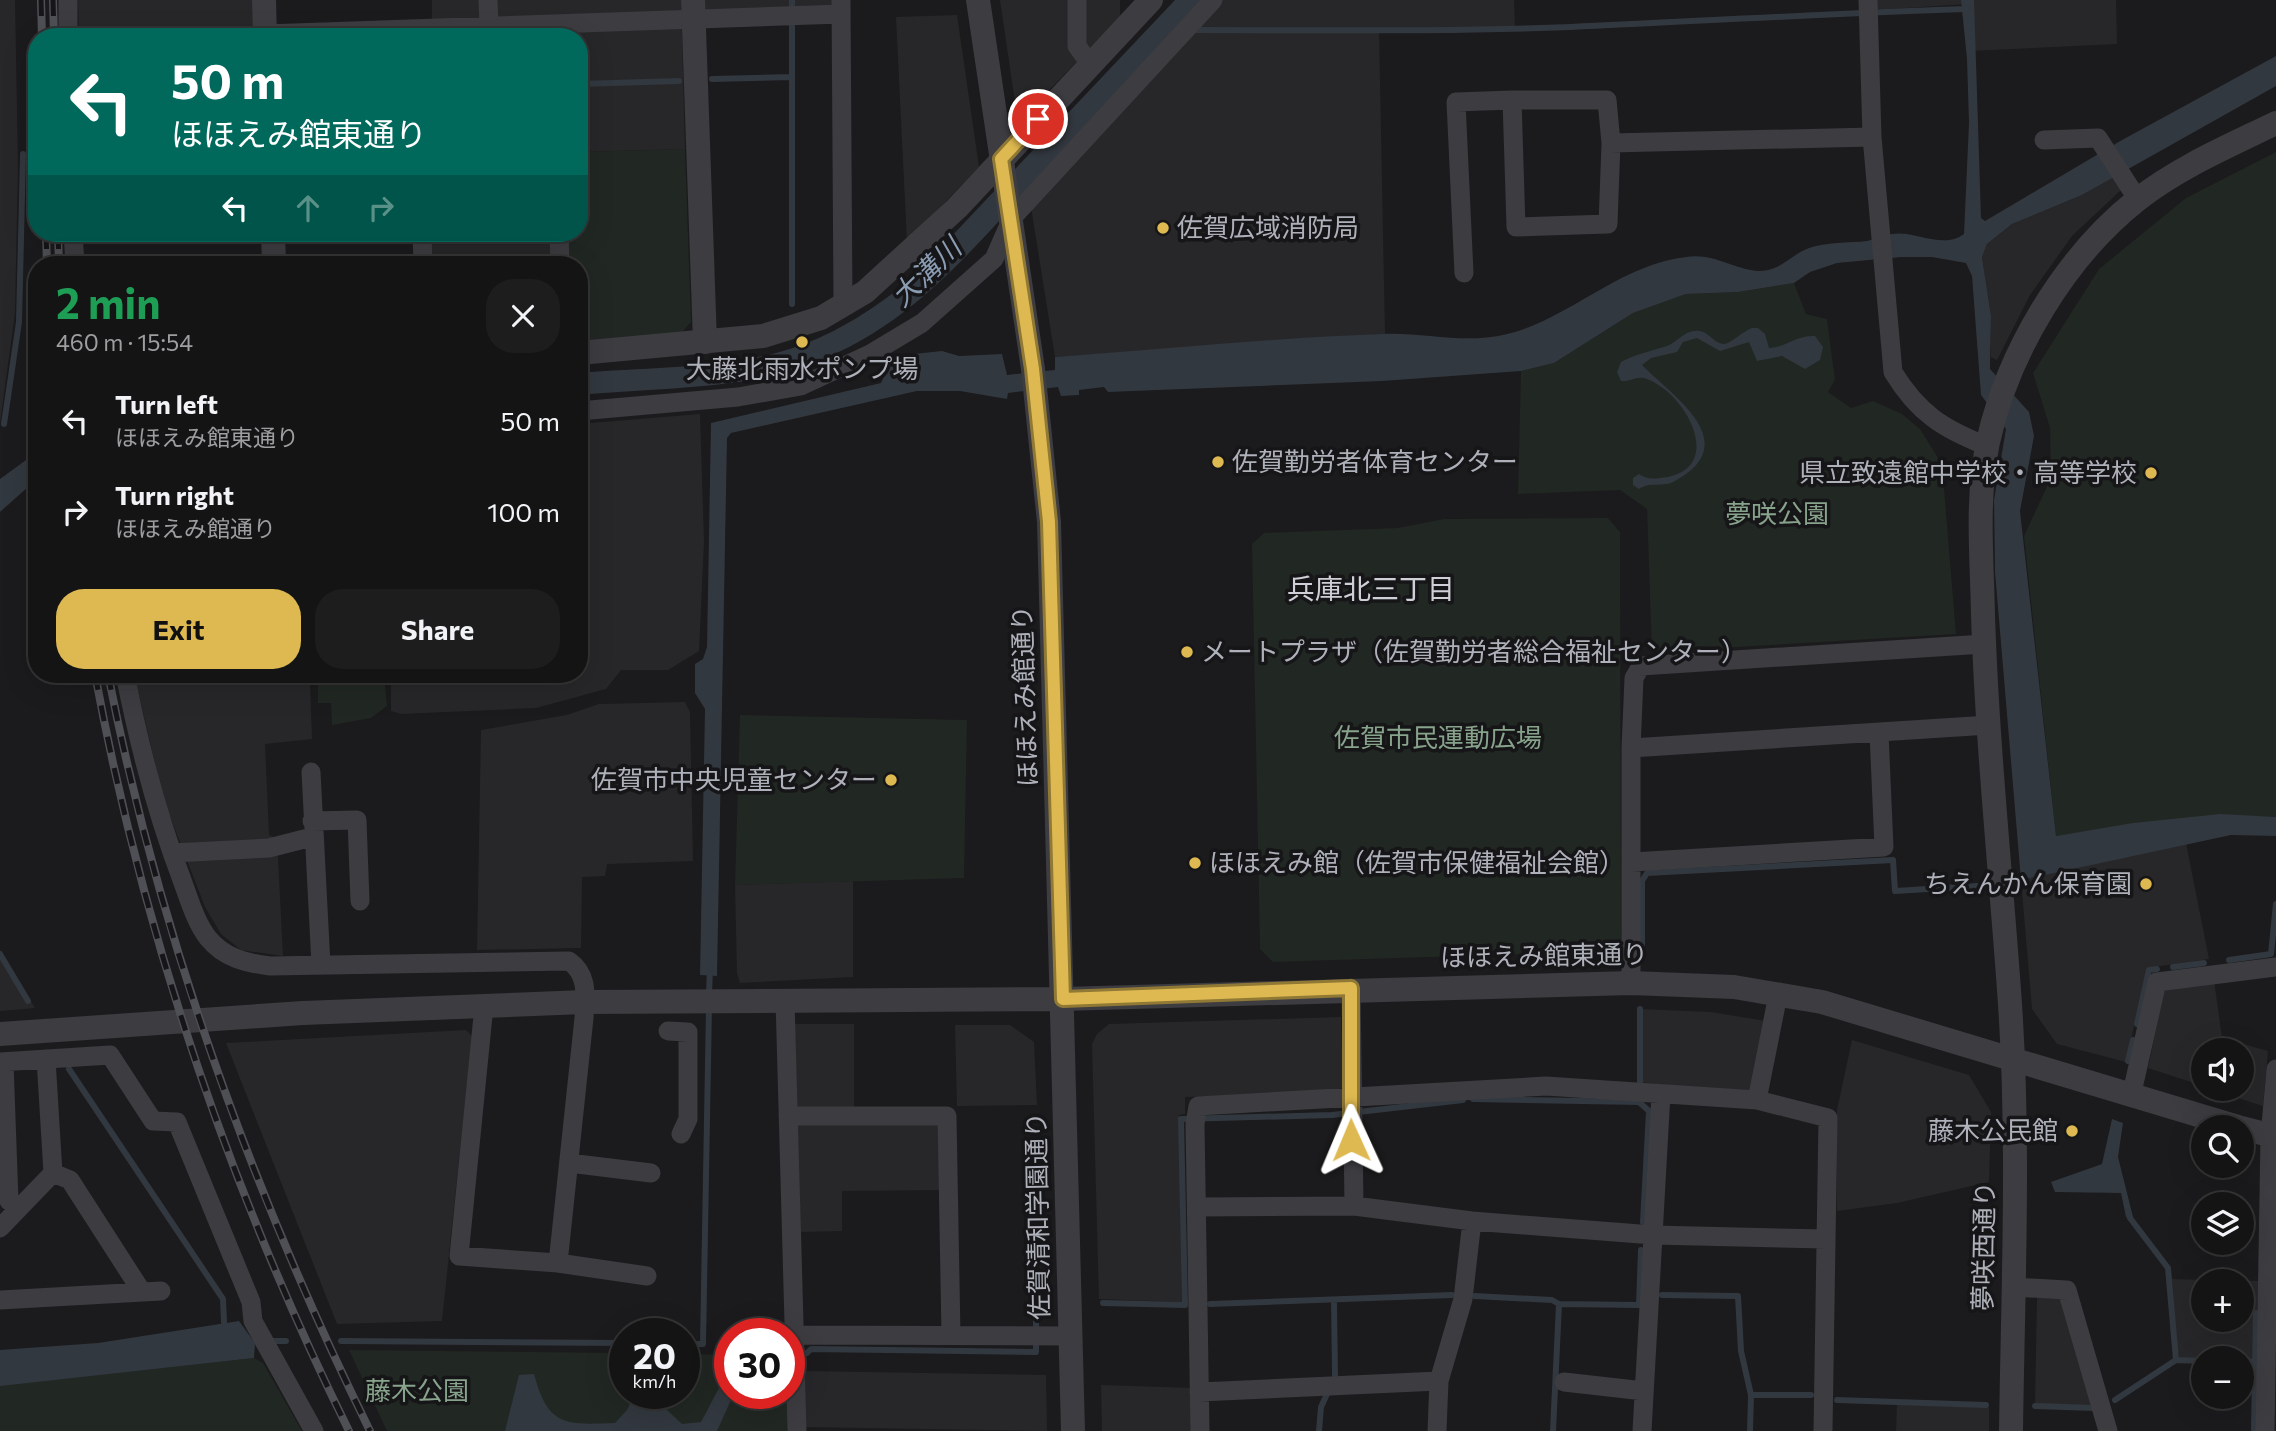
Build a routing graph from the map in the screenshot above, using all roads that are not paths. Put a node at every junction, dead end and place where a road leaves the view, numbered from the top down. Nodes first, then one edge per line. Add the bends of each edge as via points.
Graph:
1 (68, 0) edge
2 (264, 0) edge
3 (488, 0) edge
4 (978, 0) edge
5 (1077, 0) edge
6 (1151, 0) edge
7 (1213, 0) edge
8 (1868, 0) edge
9 (841, 7) edge
10 (694, 10) edge
11 (489, 27) junction
12 (68, 28) edge
13 (265, 28) edge
14 (477, 28) edge
15 (505, 28) edge
16 (573, 28) edge
17 (1090, 64) junction
18 (1512, 100) junction
19 (2276, 123) edge
20 (1872, 137) junction
21 (2044, 140) dead end
22 (1611, 143) junction
23 (1002, 167) junction
24 (2138, 200) junction
25 (1011, 214) junction
26 (1464, 273) dead end
27 (843, 306) junction
28 (705, 342) junction
29 (588, 352) edge
30 (588, 410) edge
31 (1987, 446) junction
32 (1984, 645) junction
33 (127, 683) edge
34 (1989, 725) junction
35 (1880, 733) junction
36 (1631, 748) junction
37 (311, 772) dead end
38 (312, 829) junction
39 (172, 853) junction
40 (1632, 862) junction
41 (360, 901) dead end
42 (321, 965) junction
43 (2276, 967) edge
44 (1631, 983) junction
45 (1351, 988) junction
46 (1779, 995) junction
47 (1063, 999) junction
48 (785, 1000) junction
49 (692, 1001) junction
50 (585, 1002) junction
51 (484, 1006) junction
52 (668, 1031) dead end
53 (688, 1032) junction
54 (0, 1034) edge
55 (46, 1059) junction
56 (2, 1062) edge
57 (2015, 1062) junction
58 (2276, 1069) edge
59 (1661, 1094) junction
60 (2132, 1097) junction
61 (1757, 1100) junction
62 (1350, 1107) junction
63 (2197, 1115) edge
64 (788, 1116) junction
65 (2254, 1131) edge
66 (681, 1134) dead end
67 (2273, 1137) edge
68 (569, 1163) junction
69 (53, 1173) junction
70 (651, 1173) dead end
71 (9, 1201) dead end
72 (1354, 1206) junction
73 (1196, 1207) junction
74 (1472, 1221) junction
75 (0, 1228) edge
76 (1653, 1235) junction
77 (1826, 1239) junction
78 (558, 1263) junction
79 (647, 1276) dead end
80 (2013, 1287) junction
81 (2272, 1298) edge
82 (0, 1300) edge
83 (794, 1318) edge
84 (805, 1335) edge
85 (951, 1335) junction
86 (1070, 1336) junction
87 (1439, 1381) junction
88 (1564, 1382) dead end
89 (1644, 1391) junction
90 (1199, 1392) junction
91 (796, 1409) edge
92 (314, 1431) edge
93 (797, 1431) edge
94 (1073, 1431) edge
95 (1200, 1431) edge
96 (1437, 1431) edge
97 (1642, 1431) edge
98 (1823, 1431) edge
99 (2011, 1431) edge
100 (2108, 1431) edge
101 (2265, 1431) edge

1 - 12 street
2 - 13 street
3 - 11 street
4 - 23 street
5 - 17 street via 1077,46
6 - 17 street
7 - 25 street
8 - 20 street
9 - 10 street
9 - 27 street
10 - 16 street
10 - 28 street
11 - 14 street
11 - 15 street
17 - 23 street
18 - 22 street via 1608,100
18 - 22 street via 1516,227 1608,224
18 - 26 street via 1456,102
19 - 24 street, 夢咲西通り via 2197,162
20 - 22 street
20 - 31 street via 1893,372 1910,399 1941,426
21 - 24 street via 2098,138
23 - 25 street, ほほえみ館通り
23 - 27 street via 865,292
24 - 31 street, 夢咲西通り via 2090,244 2054,293 2009,380
25 - 30 street via 994,259 922,323 872,353 801,386 738,397
25 - 47 street, ほほえみ館通り via 1049,522
27 - 28 street via 763,337
28 - 29 street
31 - 32 street, 夢咲西通り via 1980,520
32 - 34 street, 夢咲西通り
32 - 36 street via 1641,666 1634,678
33 - 39 street via 158,817
34 - 35 street
34 - 57 street, 夢咲西通り
35 - 36 street
35 - 40 street via 1884,847
36 - 40 street
37 - 38 street
38 - 39 street via 269,848
38 - 41 street via 357,820
38 - 42 street
39 - 42 street via 208,938 227,955 258,965
40 - 44 street
42 - 50 street via 569,961 579,968
43 - 60 street via 2157,982
44 - 45 street, ほほえみ館東通り
44 - 46 street, ほほえみ館東通り via 1734,987
45 - 47 street, ほほえみ館東通り
45 - 62 street
46 - 57 street, ほほえみ館東通り via 1822,1002
46 - 61 street
47 - 48 street, ほほえみ館東通り
47 - 86 street, 佐賀清和学園通り
48 - 49 street, ほほえみ館東通り
48 - 64 street
49 - 50 street, ほほえみ館東通り
49 - 53 street
50 - 51 street, ほほえみ館東通り
50 - 68 street
51 - 54 street, ほほえみ館東通り
51 - 78 street via 459,1256
52 - 53 street
53 - 66 street via 688,1119
55 - 56 street
55 - 69 street
55 - 92 street via 110,1055 153,1121 177,1122 251,1302 253,1321
56 - 71 street
57 - 60 street, ほほえみ館東通り
57 - 80 street, 夢咲西通り
58 - 67 street
59 - 61 street
59 - 62 street via 1546,1086
59 - 76 street
60 - 63 street, ほほえみ館東通り
61 - 77 street via 1828,1118
62 - 72 street
62 - 73 street via 1198,1105
64 - 83 street
64 - 85 street via 947,1116
65 - 67 street, ほほえみ館東通り
67 - 81 street
68 - 70 street
68 - 78 street
69 - 75 street
69 - 82 street via 69,1180 152,1292
72 - 73 street
72 - 74 street
73 - 90 street
74 - 76 street
74 - 87 street via 1463,1299
76 - 77 street
76 - 89 street
77 - 98 street
78 - 79 street
80 - 99 street, 夢咲西通り
80 - 100 street via 2067,1290
81 - 101 street
84 - 85 street
85 - 86 street
86 - 94 street, 佐賀清和学園通り
87 - 90 street
87 - 96 street
88 - 89 street
89 - 97 street
90 - 95 street
91 - 93 street

